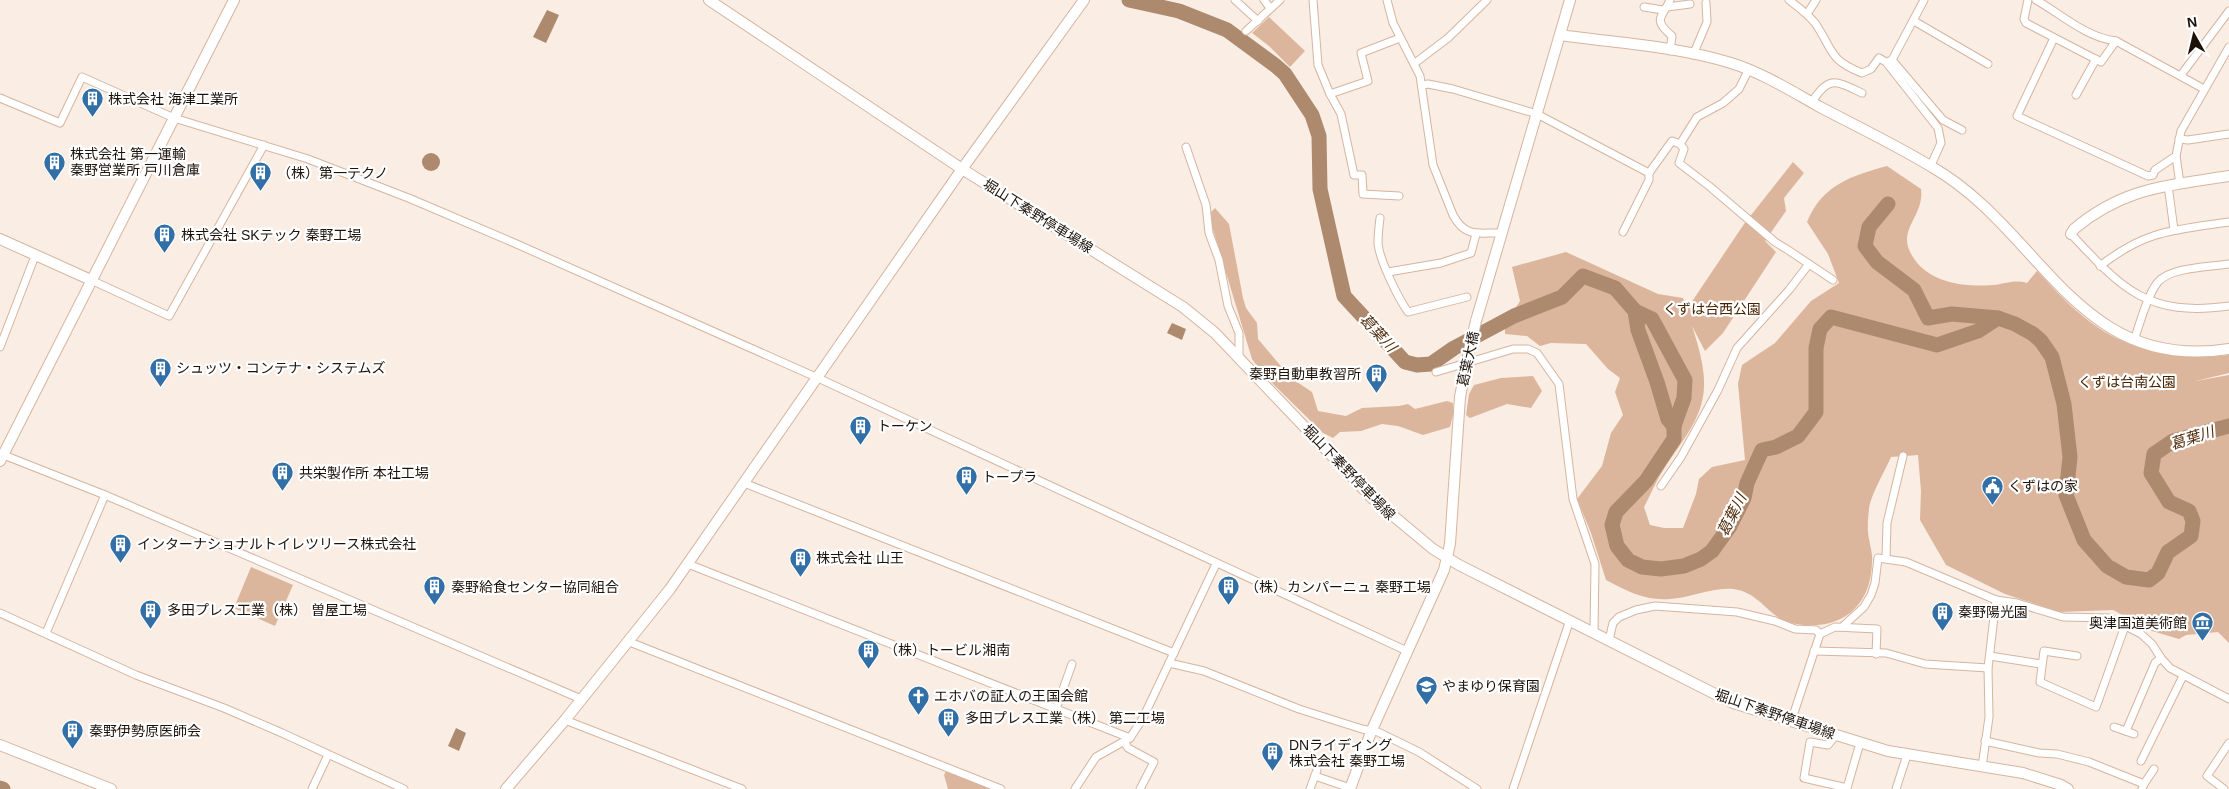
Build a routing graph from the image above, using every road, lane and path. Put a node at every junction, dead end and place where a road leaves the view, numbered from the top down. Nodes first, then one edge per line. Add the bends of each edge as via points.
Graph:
1 (234, 0) edge
2 (709, 0) edge
3 (1235, 0) edge
4 (1264, 0) edge
5 (1280, 0) edge
6 (1313, 0) edge
7 (1387, 0) edge
8 (1486, 0) edge
9 (1570, 0) edge
10 (1789, 0) edge
11 (1816, 0) edge
12 (1924, 0) edge
13 (2028, 0) edge
14 (2036, 0) edge
15 (1079, 1) edge
16 (1706, 3) dead end
17 (1690, 4) dead end
18 (1667, 5) edge
19 (1644, 7) dead end
20 (1270, 8) junction
21 (2229, 11) edge
22 (1807, 14) junction
23 (1258, 21) junction
24 (1914, 21) junction
25 (1246, 31) dead end
26 (1560, 35) junction
27 (1400, 38) junction
28 (2054, 38) junction
29 (2116, 41) junction
30 (2229, 47) edge
31 (1670, 51) junction
32 (1693, 55) junction
33 (2096, 59) junction
34 (1889, 61) junction
35 (1415, 63) junction
36 (1988, 64) dead end
37 (1748, 70) junction
38 (2180, 74) junction
39 (1423, 86) junction
40 (2204, 89) junction
41 (1330, 94) junction
42 (1862, 94) dead end
43 (2076, 95) dead end
44 (0, 98) edge
45 (1812, 102) junction
46 (1537, 114) junction
47 (174, 118) junction
48 (1962, 130) dead end
49 (2229, 134) edge
50 (2179, 139) junction
51 (1680, 144) junction
52 (264, 145) junction
53 (1186, 146) dead end
54 (2176, 156) junction
55 (1930, 166) junction
56 (962, 169) junction
57 (1649, 173) junction
58 (2229, 176) edge
59 (2180, 184) junction
60 (2168, 185) junction
61 (1399, 196) dead end
62 (1380, 218) dead end
63 (2229, 222) edge
64 (2174, 230) junction
65 (1502, 232) junction
66 (1623, 232) dead end
67 (1476, 234) junction
68 (2071, 234) joint
69 (0, 239) edge
70 (35, 256) junction
71 (1809, 264) junction
72 (2229, 264) edge
73 (2100, 266) junction
74 (1388, 272) junction
75 (90, 280) junction
76 (1833, 280) dead end
77 (1467, 297) dead end
78 (2149, 301) junction
79 (2229, 306) edge
80 (2134, 340) junction
81 (0, 347) edge
82 (2229, 350) edge
83 (1239, 358) junction
84 (1436, 372) dead end
85 (818, 378) junction
86 (1, 456) edge
87 (1903, 456) dead end
88 (744, 483) junction
89 (1661, 486) dead end
90 (104, 495) junction
91 (1448, 557) junction
92 (1886, 558) junction
93 (688, 564) junction
94 (1216, 564) junction
95 (1996, 600) junction
96 (0, 613) edge
97 (1570, 620) junction
98 (2125, 626) junction
99 (1842, 627) junction
100 (1594, 632) junction
101 (46, 633) junction
102 (1820, 634) junction
103 (1609, 640) junction
104 (627, 642) junction
105 (1407, 651) junction
106 (1814, 651) junction
107 (1174, 653) junction
108 (1876, 654) junction
109 (1990, 656) junction
110 (2077, 656) dead end
111 (2161, 658) junction
112 (1169, 663) junction
113 (1072, 664) dead end
114 (2041, 664) junction
115 (1988, 668) junction
116 (2183, 676) junction
117 (581, 699) junction
118 (2229, 699) edge
119 (1056, 708) junction
120 (564, 720) junction
121 (1791, 722) junction
122 (2114, 727) dead end
123 (2126, 731) junction
124 (1372, 732) junction
125 (2134, 734) dead end
126 (1836, 735) junction
127 (1127, 739) junction
128 (1985, 741) junction
129 (1860, 742) junction
130 (2229, 743) edge
131 (0, 745) edge
132 (328, 755) junction
133 (1907, 755) junction
134 (2141, 761) dead end
135 (1982, 767) junction
136 (2154, 769) dead end
137 (1468, 787) edge
138 (2143, 787) edge
139 (1350, 788) edge
140 (111, 789) edge
141 (312, 789) edge
142 (404, 789) edge
143 (506, 789) edge
144 (742, 789) edge
145 (1001, 789) edge
146 (1075, 789) edge
147 (1140, 789) edge
148 (1310, 789) edge
149 (1477, 789) edge
150 (1512, 789) edge
151 (1896, 789) edge
152 (2068, 789) edge
153 (2224, 789) edge

1 - 47 street
2 - 56 street, 堀山下秦野停車場線
3 - 23 street
4 - 20 street
5 - 20 street
6 - 41 street via 1318,65
7 - 27 street
8 - 35 street via 1448,38
9 - 26 street, 葛葉大橋
10 - 22 street
11 - 22 street
12 - 24 street
13 - 28 street via 2026,23
14 - 29 street via 2070,22 2106,40
15 - 56 street
16 - 32 street via 1707,22
17 - 18 street
18 - 19 street
18 - 31 street via 1661,24 1672,36
20 - 23 street
21 - 38 street
22 - 34 street via 1840,61 1862,73 1871,69 1879,58
23 - 25 street
24 - 34 street
24 - 36 street
26 - 31 street
26 - 46 street, 葛葉大橋
27 - 35 street
27 - 41 street via 1360,53 1368,81
28 - 33 street
28 - 54 street via 2017,116 2148,176
29 - 33 street via 2101,62
29 - 38 street
30 - 40 street
31 - 32 street
32 - 37 street
33 - 43 street
34 - 48 street via 1943,120
34 - 55 street via 1938,128 1941,143
35 - 39 street
37 - 45 street
37 - 51 street via 1739,89 1697,117
38 - 40 street
39 - 46 street via 1453,89
39 - 67 street via 1432,165 1456,222 1464,230
40 - 50 street
41 - 61 street via 1341,114 1354,175 1362,175 1363,194
42 - 45 street via 1844,84 1832,83 1823,86
44 - 47 street via 60,123 82,77
45 - 55 street
46 - 57 street
46 - 65 street, 葛葉大橋
47 - 52 street
47 - 75 street
49 - 50 street
50 - 54 street
51 - 57 street via 1672,141
51 - 71 street via 1684,149 1679,163 1774,242
52 - 75 street via 169,316
52 - 85 street via 308,159 454,217
53 - 83 street via 1206,205 1209,233 1219,260 1228,306 1239,333
54 - 59 street
55 - 80 street via 1976,198 2081,308 2114,331
56 - 83 street, 堀山下秦野停車場線 via 1183,307
56 - 85 street
57 - 66 street via 1649,180
58 - 59 street
59 - 60 street
60 - 64 street
60 - 68 street via 2114,201
62 - 74 street via 1378,243
63 - 64 street
64 - 73 street via 2133,242
65 - 67 street
65 - 91 street, 葛葉大橋, bridge via 1468,351 1460,397
67 - 74 street via 1471,253 1442,263
68 - 73 street
69 - 70 street
70 - 75 street
70 - 81 street
71 - 76 street
71 - 89 street via 1737,348 1718,390
72 - 78 street via 2169,274 2158,282
73 - 78 street via 2115,280
74 - 77 street via 1398,298 1408,312
75 - 86 street
78 - 79 street via 2186,309
78 - 80 street
80 - 82 street via 2178,351
83 - 91 street, 堀山下秦野停車場線 via 1373,500 1433,549
84 - 100 street via 1513,349 1528,348 1538,353 1559,384 1573,499 1595,564
85 - 88 street
85 - 94 street
86 - 90 street
87 - 92 street via 1887,523
88 - 93 street
88 - 107 street
90 - 101 street
90 - 117 street
91 - 97 street, 堀山下秦野停車場線
91 - 105 street, 葛葉大橋
92 - 95 street via 1906,562
92 - 99 street via 1878,558 1875,583 1864,607
93 - 104 street
93 - 119 street
94 - 105 street
94 - 107 street
95 - 98 street via 2063,617 2103,617
95 - 109 street
96 - 101 street
97 - 100 street, 堀山下秦野停車場線
97 - 150 street
98 - 111 street via 2141,634
98 - 114 street via 2096,707 2040,682
99 - 102 street
99 - 108 street via 1877,630
100 - 103 street, 堀山下秦野停車場線
101 - 132 street via 136,675 224,708
102 - 103 street via 1816,630 1794,629 1766,618 1737,612 1655,606 1619,617 1612,623
102 - 106 street
103 - 121 street, 堀山下秦野停車場線 via 1712,694
104 - 117 street
104 - 145 street
105 - 124 street, 葛葉大橋
106 - 108 street
106 - 121 street
107 - 112 street
108 - 115 street via 1925,664
109 - 114 street
109 - 115 street
110 - 114 street via 2044,650
111 - 116 street
111 - 123 street via 2155,663
112 - 124 street via 1204,671 1307,712
112 - 127 street via 1143,718
113 - 119 street
115 - 128 street via 1989,717
116 - 118 street
116 - 134 street
117 - 120 street
119 - 127 street
120 - 143 street
120 - 144 street
121 - 126 street, 堀山下秦野停車場線
122 - 123 street
123 - 125 street
124 - 137 street via 1419,752
124 - 139 street, 葛葉大橋
126 - 129 street, 堀山下秦野停車場線
126 - 129 street via 1828,745 1810,742 1804,778 1847,788
127 - 146 street via 1096,758
127 - 147 street via 1128,748 1154,762
128 - 135 street
128 - 138 street via 2089,762
129 - 133 street, 堀山下秦野停車場線
130 - 153 street via 2207,776
131 - 140 street
132 - 141 street
132 - 142 street
133 - 135 street, 堀山下秦野停車場線
133 - 151 street
135 - 152 street, 堀山下秦野停車場線 via 2036,776
136 - 138 street
137 - 149 street
139 - 148 street via 1316,773

